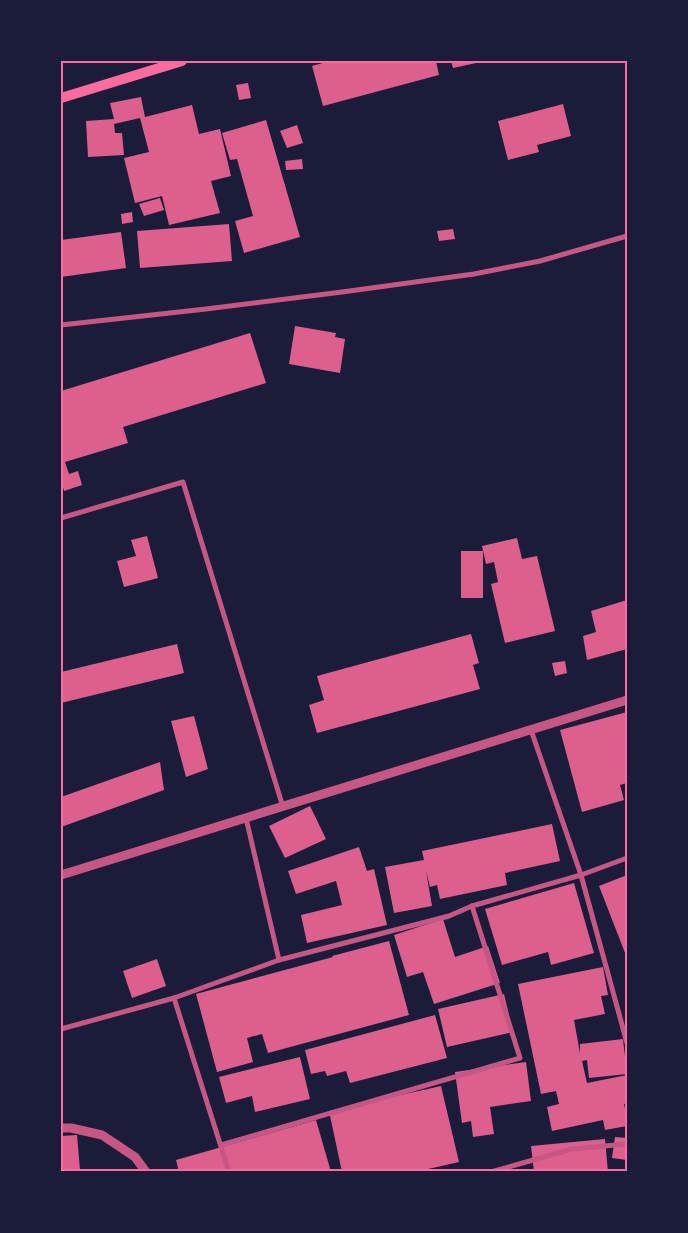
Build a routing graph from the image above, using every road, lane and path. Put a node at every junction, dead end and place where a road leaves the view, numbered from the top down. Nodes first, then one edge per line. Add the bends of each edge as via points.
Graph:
1 (182, 61) edge
2 (61, 98) edge
3 (627, 236) edge
4 (61, 325) edge
5 (61, 518) edge
6 (627, 700) edge
7 (531, 730) junction
8 (283, 807) junction
9 (246, 818) junction
10 (627, 858) edge
11 (61, 875) edge
12 (581, 875) junction
13 (472, 906) junction
14 (279, 960) junction
15 (174, 998) junction
16 (61, 1029) edge
17 (627, 1043) edge
18 (61, 1128) edge
19 (627, 1144) edge
20 (221, 1145) junction
21 (146, 1172) edge
22 (229, 1172) edge
23 (491, 1172) edge

1 - 2 main road
3 - 4 street via 540,261 474,274
5 - 8 street via 183,482
6 - 7 street
7 - 8 street
7 - 12 street
8 - 9 street
9 - 11 street
9 - 14 street
10 - 12 street
12 - 13 street
12 - 17 street
13 - 14 street via 449,916
13 - 20 street via 520,1058
14 - 15 street
15 - 16 street
15 - 20 street
18 - 21 street via 102,1135 135,1157
19 - 23 street via 572,1149
20 - 22 street

